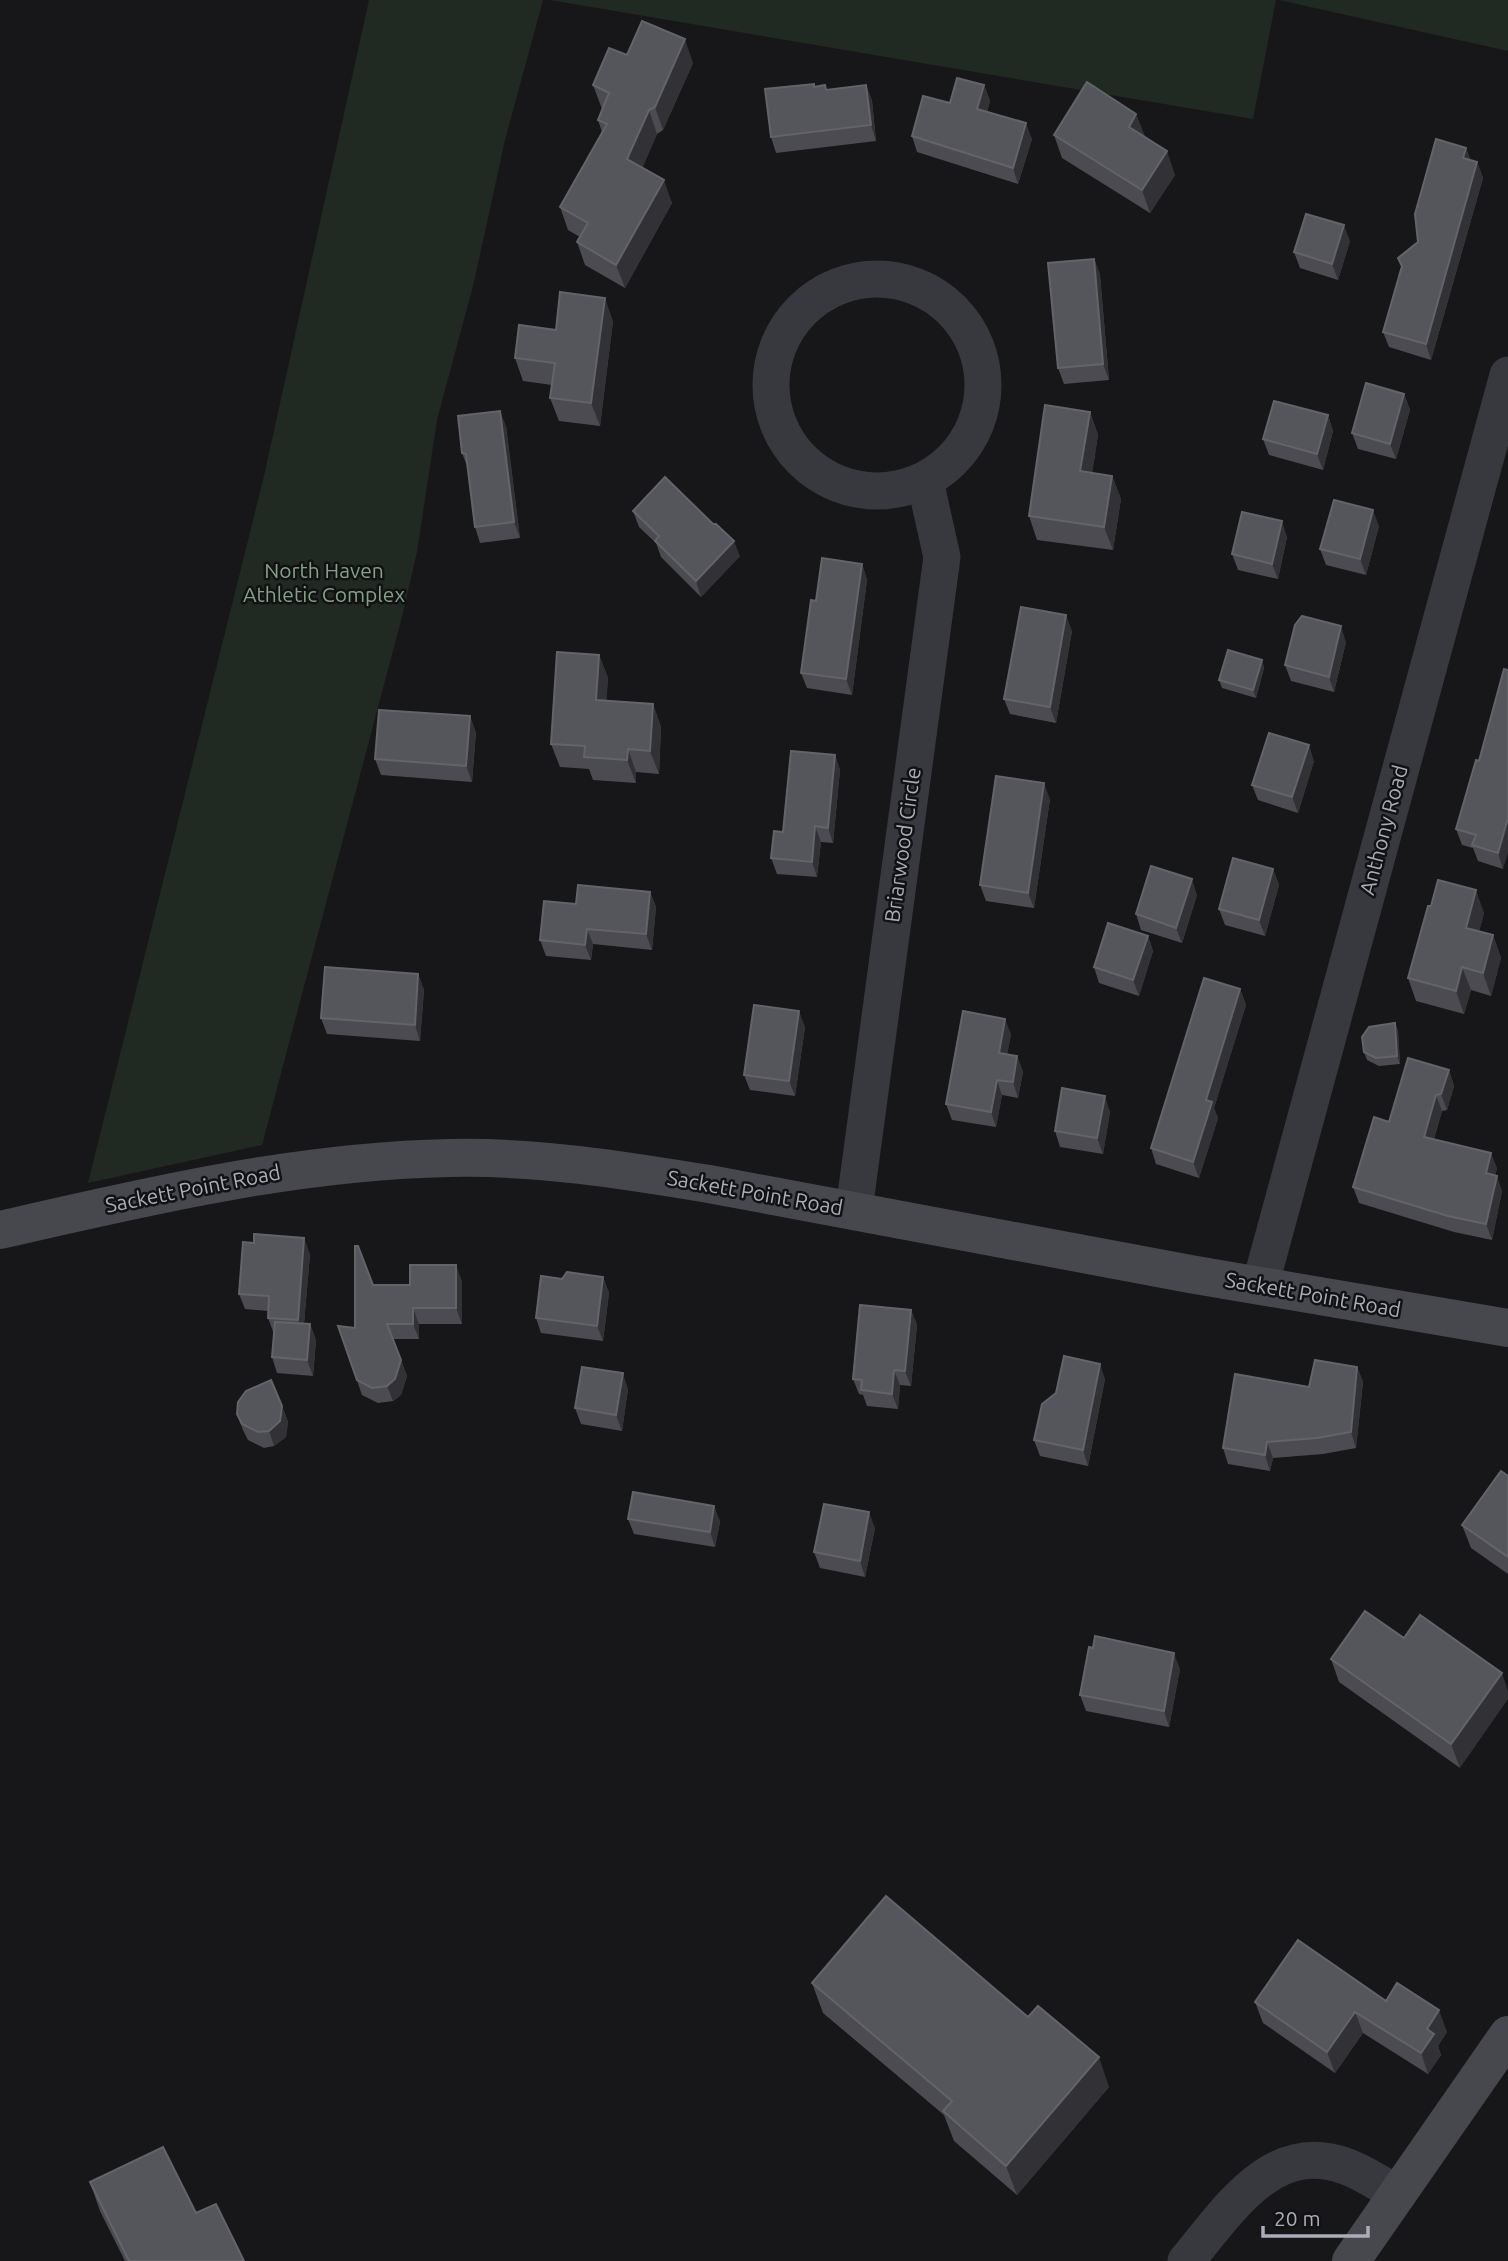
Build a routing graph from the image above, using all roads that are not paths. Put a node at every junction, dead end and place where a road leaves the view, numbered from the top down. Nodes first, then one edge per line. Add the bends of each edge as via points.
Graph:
1 (1508, 375) edge
2 (925, 481) junction
3 (854, 1210) junction
4 (0, 1230) edge
5 (1260, 1286) junction
6 (1508, 1328) edge
7 (1508, 2035) edge
8 (1398, 2194) junction
9 (1186, 2261) edge
10 (1351, 2261) edge

1 - 5 street, Anthony Road
2 - 2 street via 955,458 974,430 983,398 982,364 970,332 949,306 920,288 887,279 853,281 822,293 794,317 776,349 770,385 777,421 795,453 823,477 858,489 894,490
2 - 3 street, Briarwood Circle via 942,557
3 - 4 street, Sackett Point Road via 634,1172 525,1159 450,1158 287,1170
3 - 5 street, Sackett Point Road
5 - 6 street, Sackett Point Road
7 - 8 street
8 - 9 street via 1345,2166 1310,2159 1278,2167 1249,2187
8 - 10 street

